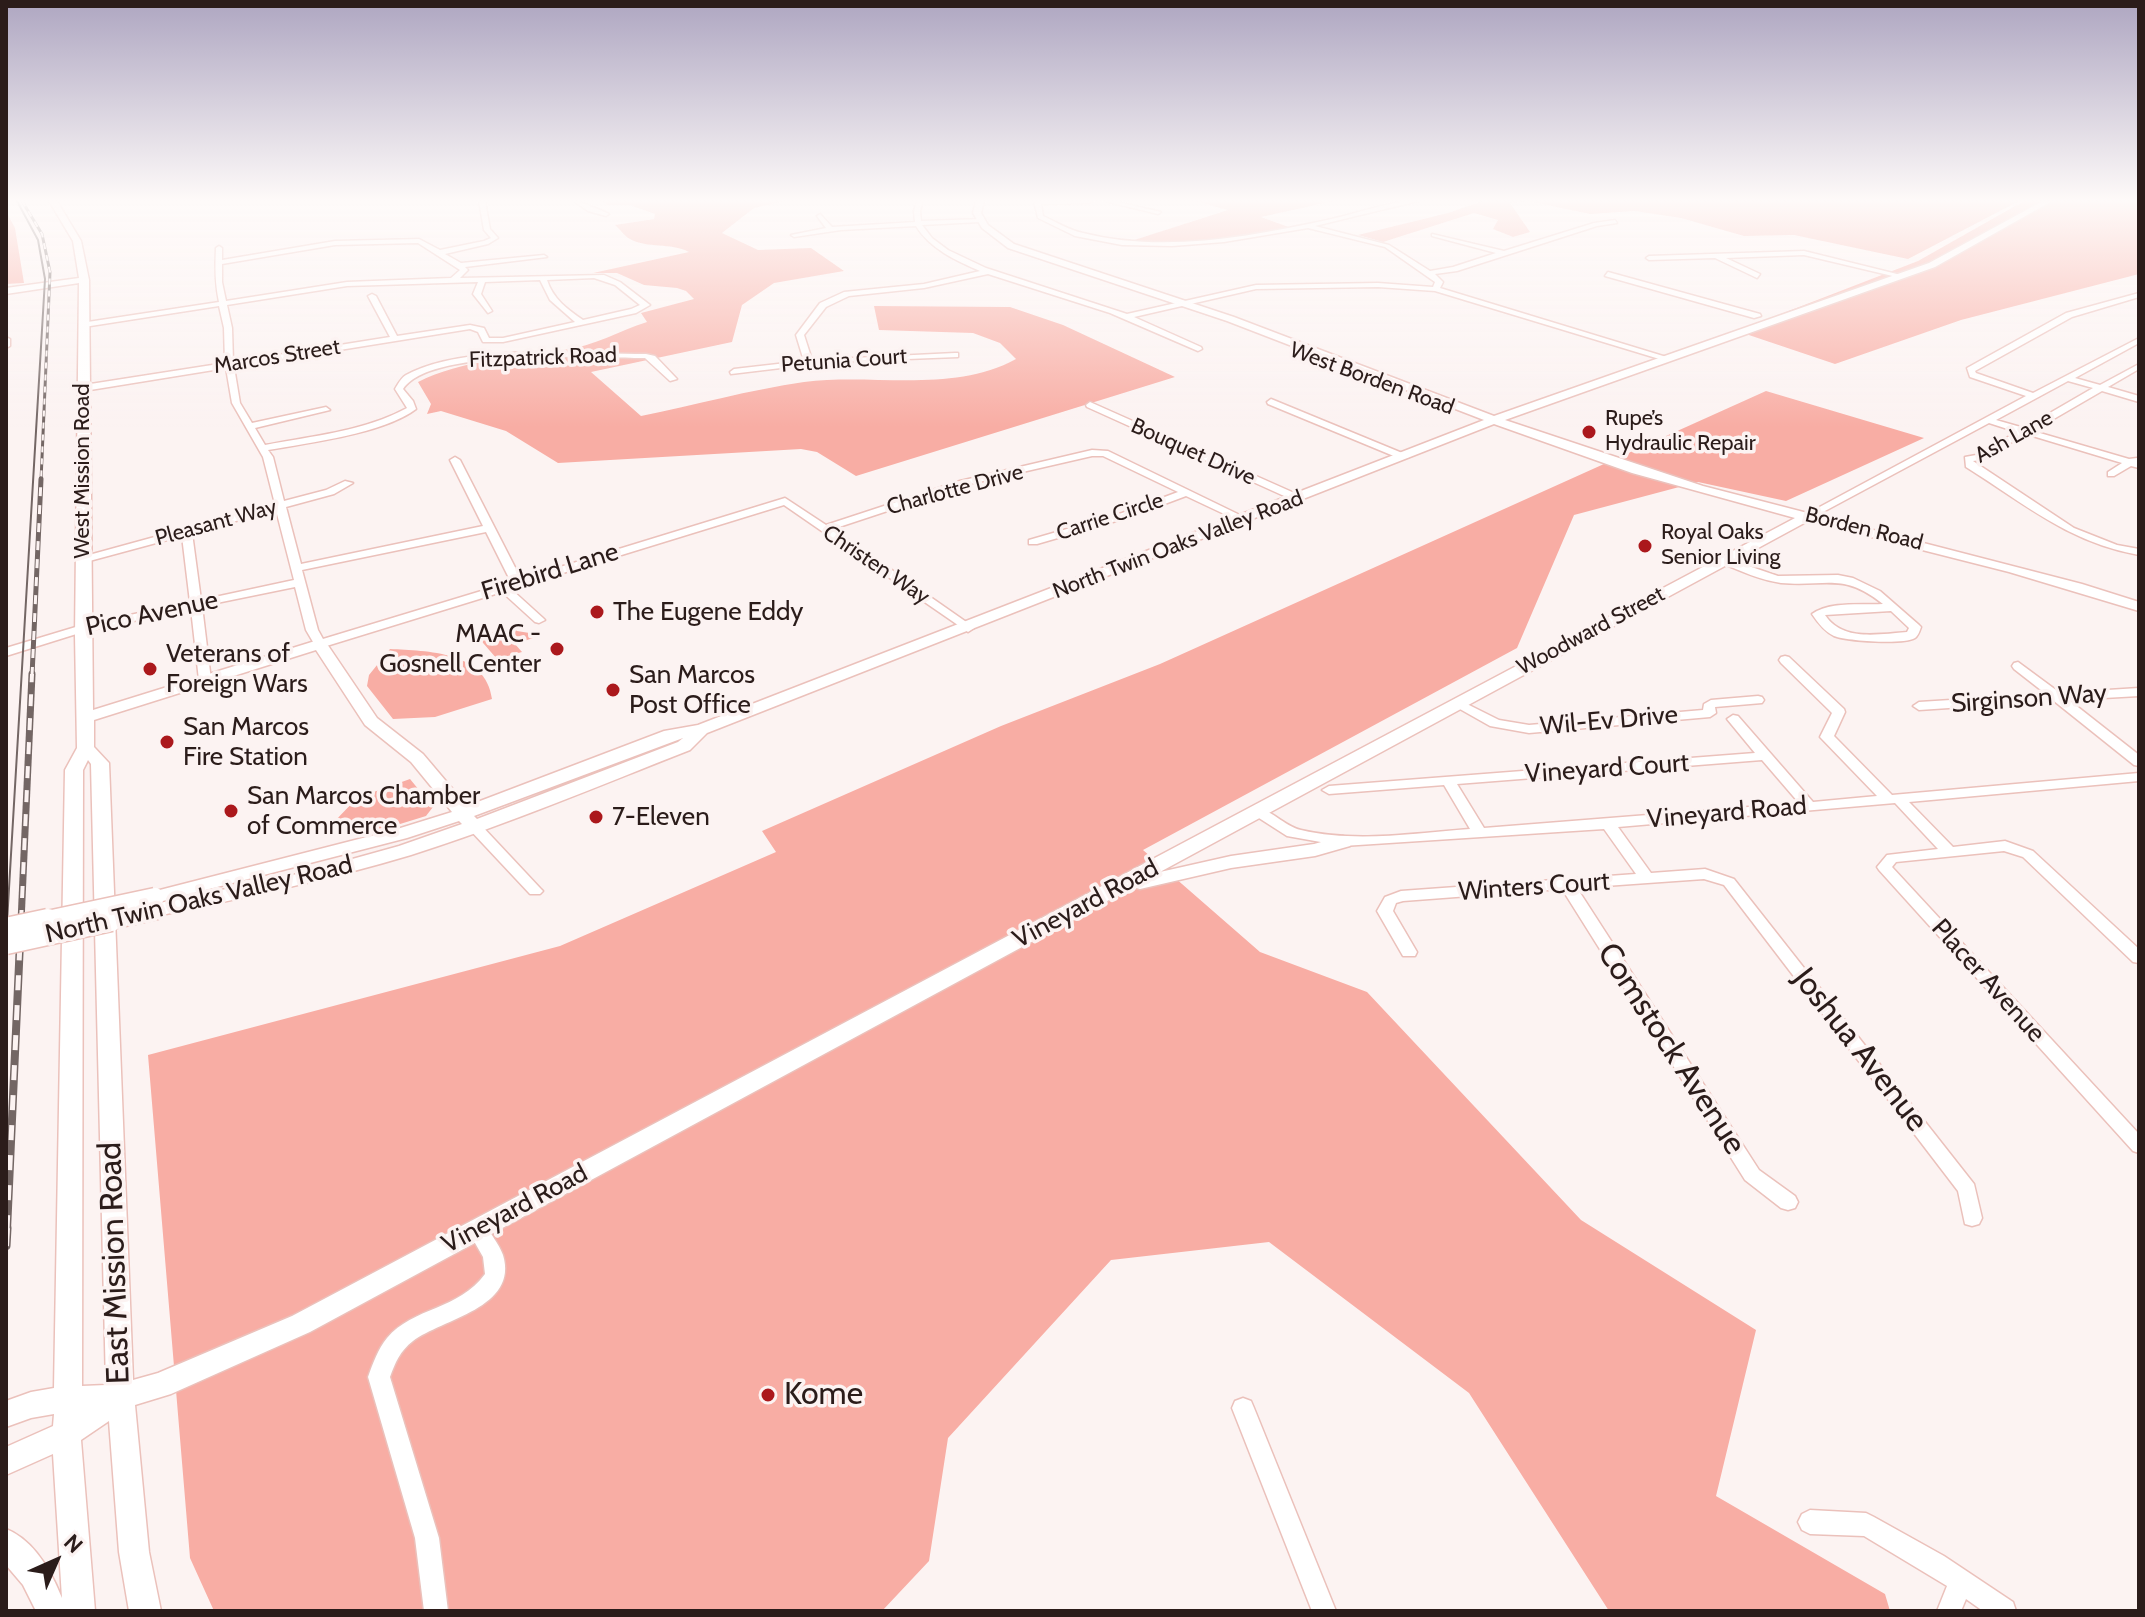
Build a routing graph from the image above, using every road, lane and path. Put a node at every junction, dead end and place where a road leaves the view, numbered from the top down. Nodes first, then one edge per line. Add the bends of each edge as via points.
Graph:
1 (83, 276) edge
2 (220, 276) edge
3 (490, 276) edge
4 (571, 276) edge
5 (597, 276) edge
6 (967, 276) edge
7 (1008, 276) edge
8 (1100, 276) edge
9 (1432, 276) edge
10 (1617, 276) edge
11 (1874, 276) edge
12 (1900, 276) edge
13 (543, 277) junction
14 (457, 278) junction
15 (84, 280) junction
16 (482, 280) junction
17 (1436, 289) junction
18 (6, 291) edge
19 (2139, 295) edge
20 (372, 296) dead end
21 (223, 303) junction
22 (1176, 303) junction
23 (488, 311) dead end
24 (1757, 316) junction
25 (1124, 317) junction
26 (583, 323) junction
27 (84, 325) junction
28 (6, 339) edge
29 (395, 339) junction
30 (2139, 340) edge
31 (6, 346) edge
32 (1198, 349) dead end
33 (955, 355) dead end
34 (1655, 358) junction
35 (808, 362) junction
36 (231, 365) junction
37 (2139, 366) edge
38 (734, 372) dead end
39 (2067, 378) junction
40 (673, 379) dead end
41 (84, 388) junction
42 (2100, 388) junction
43 (2034, 396) junction
44 (2139, 399) edge
45 (1271, 402) dead end
46 (1090, 405) dead end
47 (326, 410) dead end
48 (1987, 420) junction
49 (1494, 422) junction
50 (251, 426) junction
51 (2026, 431) junction
52 (263, 448) junction
53 (1404, 457) junction
54 (455, 460) dead end
55 (2136, 461) edge
56 (2111, 474) dead end
57 (348, 483) dead end
58 (1187, 492) junction
59 (1297, 498) junction
60 (785, 501) joint
61 (281, 505) junction
62 (1806, 517) junction
63 (1243, 519) junction
64 (489, 528) junction
65 (823, 529) junction
66 (187, 531) junction
67 (1033, 542) dead end
68 (2139, 552) edge
69 (82, 560) junction
70 (1725, 561) junction
71 (297, 568) junction
72 (301, 582) junction
73 (517, 582) junction
74 (503, 587) junction
75 (196, 604) junction
76 (1894, 607) junction
77 (2139, 607) edge
78 (539, 620) dead end
79 (83, 628) junction
80 (968, 628) junction
81 (320, 644) junction
82 (6, 652) edge
83 (1785, 660) dead end
84 (2018, 666) dead end
85 (205, 680) junction
86 (2139, 692) edge
87 (2057, 697) junction
88 (1758, 700) dead end
89 (1457, 704) junction
90 (1919, 706) dead end
91 (87, 717) junction
92 (1733, 719) dead end
93 (86, 748) junction
94 (1766, 756) junction
95 (2139, 762) edge
96 (2139, 777) edge
97 (1448, 781) junction
98 (1329, 790) dead end
99 (1893, 798) junction
100 (1809, 806) junction
101 (1255, 811) junction
102 (469, 821) junction
103 (1608, 824) junction
104 (1480, 834) junction
105 (1343, 842) junction
106 (1949, 851) junction
107 (1647, 879) junction
108 (1567, 885) junction
109 (1734, 888) joint
110 (1114, 889) junction
111 (535, 891) dead end
112 (156, 903) junction
113 (104, 914) joint
114 (74, 920) joint
115 (6, 929) edge
116 (6, 943) edge
117 (1409, 952) dead end
118 (2139, 958) edge
119 (2139, 1146) edge
120 (1788, 1202) dead end
121 (1972, 1218) dead end
122 (477, 1229) junction
123 (120, 1397) junction
124 (69, 1399) junction
125 (1243, 1408) dead end
126 (6, 1414) edge
127 (68, 1433) junction
128 (6, 1461) edge
129 (1810, 1522) dead end
130 (6, 1544) edge
131 (1961, 1581) junction
132 (52, 1611) edge
133 (79, 1611) edge
134 (145, 1611) edge
135 (436, 1611) edge
136 (1324, 1611) edge
137 (1949, 1611) edge
138 (2004, 1611) edge

1 - 15 main road, West Mission Road
2 - 21 street
3 - 14 street
4 - 13 street
5 - 26 street via 615,279 646,305
6 - 35 street via 833,299 800,335
7 - 25 street
8 - 22 main road, West Borden Road
9 - 17 street via 1439,282
10 - 24 street
11 - 24 main road, North Twin Oaks Valley Road
12 - 34 main road, North Twin Oaks Valley Road via 1669,359
13 - 16 street
13 - 26 street via 562,310
14 - 16 street
14 - 21 street via 347,284
15 - 18 main road
15 - 27 main road, West Mission Road
16 - 23 street via 477,294
17 - 22 street via 1256,287
17 - 34 street
19 - 43 street via 2069,315 1970,370
20 - 29 street
21 - 27 street
21 - 36 street
22 - 25 street
22 - 49 main road, West Borden Road
24 - 34 main road, North Twin Oaks Valley Road
25 - 32 street
26 - 29 street, Marcos Street via 494,340 470,327
27 - 41 main road, West Mission Road
28 - 31 street
29 - 36 street, Marcos Street
30 - 39 street, Woodward Street
33 - 35 street, Petunia Court
34 - 49 main road, North Twin Oaks Valley Road
35 - 38 street, Petunia Court
36 - 41 street, Marcos Street
36 - 50 street via 236,403
37 - 42 street, Ash Lane
39 - 42 street
39 - 43 street, Woodward Street
40 - 52 street, Fitzpatrick Road via 646,356 504,355 463,360 406,378 399,389 412,409 407,413
41 - 69 main road, West Mission Road
42 - 44 street
42 - 51 street, Ash Lane
43 - 48 street, Woodward Street
45 - 53 street
46 - 59 street, Bouquet Drive
47 - 50 street
48 - 51 street
48 - 62 street, Woodward Street
49 - 53 main road, North Twin Oaks Valley Road
49 - 62 main road, West Borden Road via 1678,485
50 - 52 street
51 - 55 street
51 - 68 street, Ash Lane via 1968,459 1969,465 2085,539
52 - 61 street
53 - 59 main road, North Twin Oaks Valley Road
54 - 64 street
55 - 56 street
57 - 61 street, Pleasant Way
58 - 63 street
58 - 65 street, Charlotte Drive via 1105,453 1088,454 963,483
58 - 67 street, Carrie Circle
59 - 63 main road, North Twin Oaks Valley Road
60 - 65 street, Christen Way
60 - 73 street, Firebird Lane
61 - 66 street, Pleasant Way
61 - 71 street
62 - 70 main road, Woodward Street
62 - 77 main road, Borden Road via 2061,580
63 - 80 main road, North Twin Oaks Valley Road
64 - 71 street
64 - 73 street
65 - 80 street, Christen Way
66 - 69 street, Pleasant Way
66 - 75 street
69 - 79 main road, West Mission Road
70 - 76 street via 1776,578 1852,580
70 - 89 main road, Woodward Street
71 - 72 street
72 - 75 street, Pico Avenue
72 - 81 street
73 - 74 street, Firebird Lane
74 - 78 street
74 - 81 street, Firebird Lane
75 - 79 street, Pico Avenue
75 - 85 street
76 - 76 street via 1915,627 1912,635 1841,636 1824,627 1818,614
79 - 82 street, Pico Avenue
79 - 91 main road, West Mission Road
80 - 102 main road, North Twin Oaks Valley Road via 702,729 684,746
81 - 85 main road, Firebird Lane
81 - 102 main road via 371,721 417,758
83 - 99 street via 1839,712 1827,737
84 - 87 street
85 - 91 main road, Firebird Lane
86 - 87 street, Sirginson Way
87 - 90 street, Sirginson Way
87 - 95 street
88 - 89 street, Wil-Ev Drive via 1711,704 1710,713 1529,729 1495,723
89 - 101 main road, Woodward Street
91 - 93 main road, West Mission Road
92 - 94 street
93 - 113 main road, West Mission Road via 100,763
93 - 114 main road, West Mission Road via 74,770
94 - 97 street, Vineyard Court
94 - 100 street
96 - 99 street, Vineyard Road
97 - 98 street, Vineyard Court
97 - 104 street
99 - 100 street, Vineyard Road
99 - 106 street
100 - 103 street, Vineyard Road
101 - 105 street, Vineyard Road via 1292,833
101 - 110 main road, Vineyard Road
102 - 111 street
102 - 112 main road, North Twin Oaks Valley Road via 338,870
103 - 104 street, Vineyard Road
103 - 107 street
104 - 105 street, Vineyard Road
105 - 110 main road
106 - 118 street via 2005,846 2028,854
106 - 119 street, Placer Avenue via 1892,858 1884,867
107 - 108 street, Winters Court
107 - 109 street, Winters Court via 1705,874 1721,877
108 - 117 street, Winters Court via 1390,900 1385,911
108 - 120 street, Comstock Avenue via 1752,1175
109 - 121 street, Joshua Avenue via 1967,1189
110 - 122 main road, Vineyard Road
112 - 115 main road, North Twin Oaks Valley Road, bridge
112 - 116 main road, North Twin Oaks Valley Road, bridge
113 - 123 main road, East Mission Road
114 - 124 main road, East Mission Road
122 - 123 main road, Vineyard Road via 301,1324 170,1382
122 - 135 street via 493,1256 495,1276 479,1296 403,1335 385,1354 379,1377 427,1538
123 - 124 main road
123 - 127 main road
123 - 134 main road, East Mission Road via 134,1552
124 - 126 main road
124 - 127 main road, East Mission Road
125 - 136 street
127 - 128 main road
127 - 133 main road, East Mission Road
129 - 131 street via 1866,1525
130 - 132 main road via 42,1584
131 - 137 street
131 - 138 street

